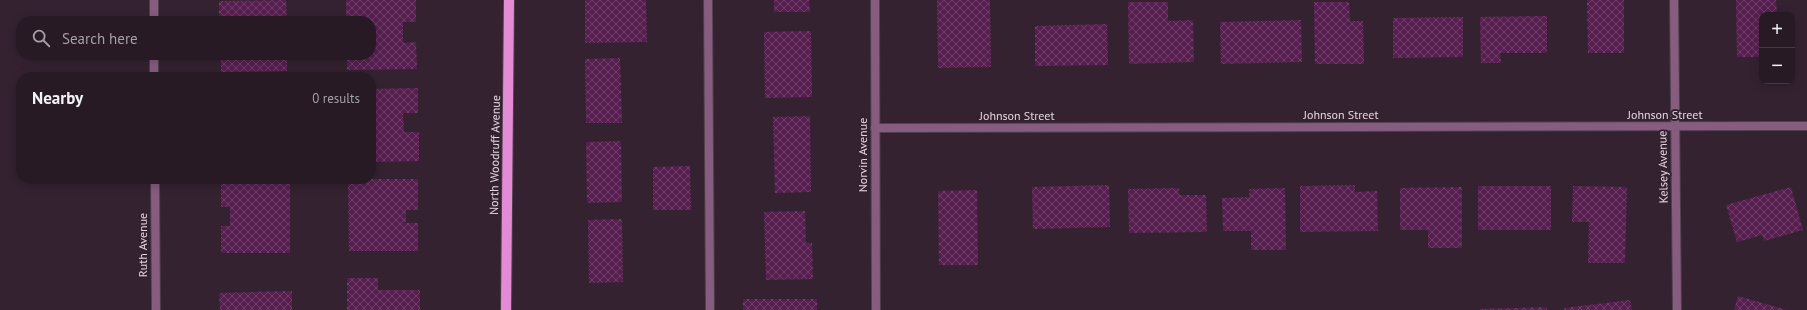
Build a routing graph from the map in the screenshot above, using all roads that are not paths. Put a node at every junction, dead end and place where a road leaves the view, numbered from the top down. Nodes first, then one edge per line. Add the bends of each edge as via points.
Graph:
1 (154, 0) edge
2 (509, 0) edge
3 (708, 0) edge
4 (874, 0) edge
5 (1674, 0) edge
6 (154, 16) edge
7 (154, 60) edge
8 (154, 72) edge
9 (1807, 126) edge
10 (1675, 127) junction
11 (875, 128) junction
12 (155, 184) edge
13 (156, 310) edge
14 (506, 310) edge
15 (710, 310) edge
16 (876, 310) edge
17 (1677, 310) edge

1 - 6 street
2 - 14 main road, North Woodruff Avenue
3 - 15 street
4 - 11 street, Norvin Avenue
5 - 10 street, Kelsey Avenue
7 - 8 street
9 - 10 street, Johnson Street
10 - 11 street, Johnson Street
10 - 17 street, Kelsey Avenue
11 - 16 street, Norvin Avenue
12 - 13 street, Ruth Avenue

